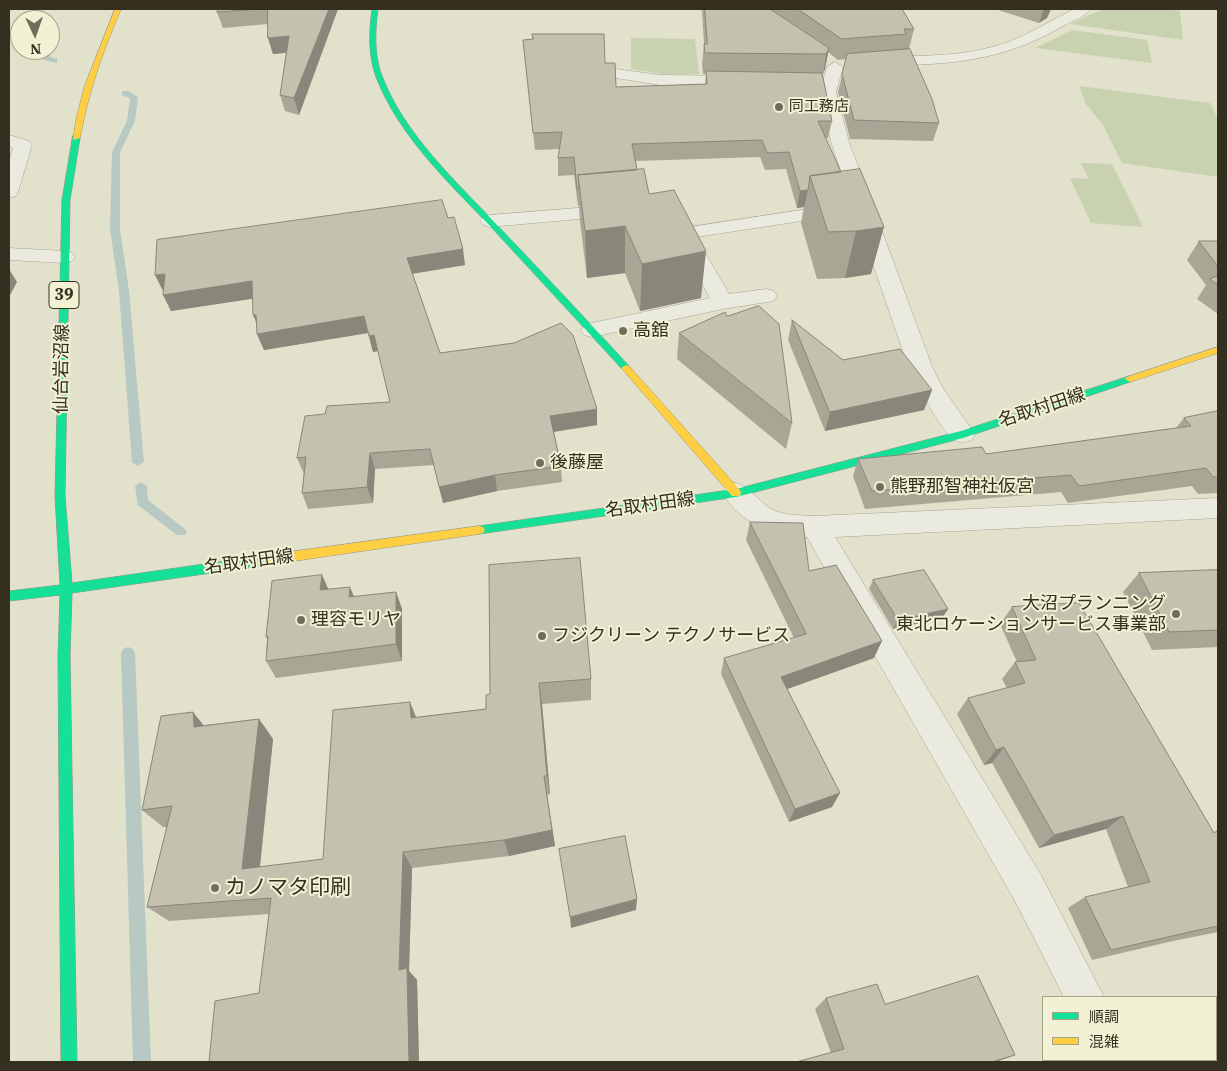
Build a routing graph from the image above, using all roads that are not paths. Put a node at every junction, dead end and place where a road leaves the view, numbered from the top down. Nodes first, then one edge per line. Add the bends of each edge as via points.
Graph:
1 (118, 9) edge
2 (375, 9) edge
3 (1084, 9) edge
4 (865, 61) edge
5 (829, 70) edge
6 (616, 74) edge
7 (764, 82) edge
8 (9, 140) edge
9 (9, 192) edge
10 (865, 206) junction
11 (634, 209) edge
12 (490, 221) junction
13 (9, 254) edge
14 (65, 257) junction
15 (766, 296) dead end
16 (723, 302) junction
17 (592, 330) junction
18 (1218, 350) edge
19 (963, 434) junction
20 (736, 493) junction
21 (1218, 508) edge
22 (815, 526) junction
23 (66, 590) junction
24 (9, 596) edge
25 (1084, 996) edge
26 (69, 1062) edge

1 - 14 main road, 仙台岩沼線 / 39 via 93,65 81,106 66,200
2 - 12 main road via 370,35 372,54 383,86 413,132
3 - 4 street via 1007,48 988,54
5 - 10 street via 828,92 840,142
6 - 7 street via 660,80
8 - 9 street via 23,145
10 - 16 street via 680,224
10 - 19 street via 921,370
11 - 12 street
12 - 17 main road
13 - 14 street
14 - 23 main road, 仙台岩沼線 / 39 via 60,496
15 - 16 street
16 - 17 street
17 - 20 main road via 678,423
18 - 19 main road, 名取村田線
19 - 20 main road, 名取村田線
20 - 22 street via 765,520
20 - 23 main road, 名取村田線
21 - 22 street
22 - 25 street via 1028,888
23 - 24 main road
23 - 26 main road, 仙台岩沼線

